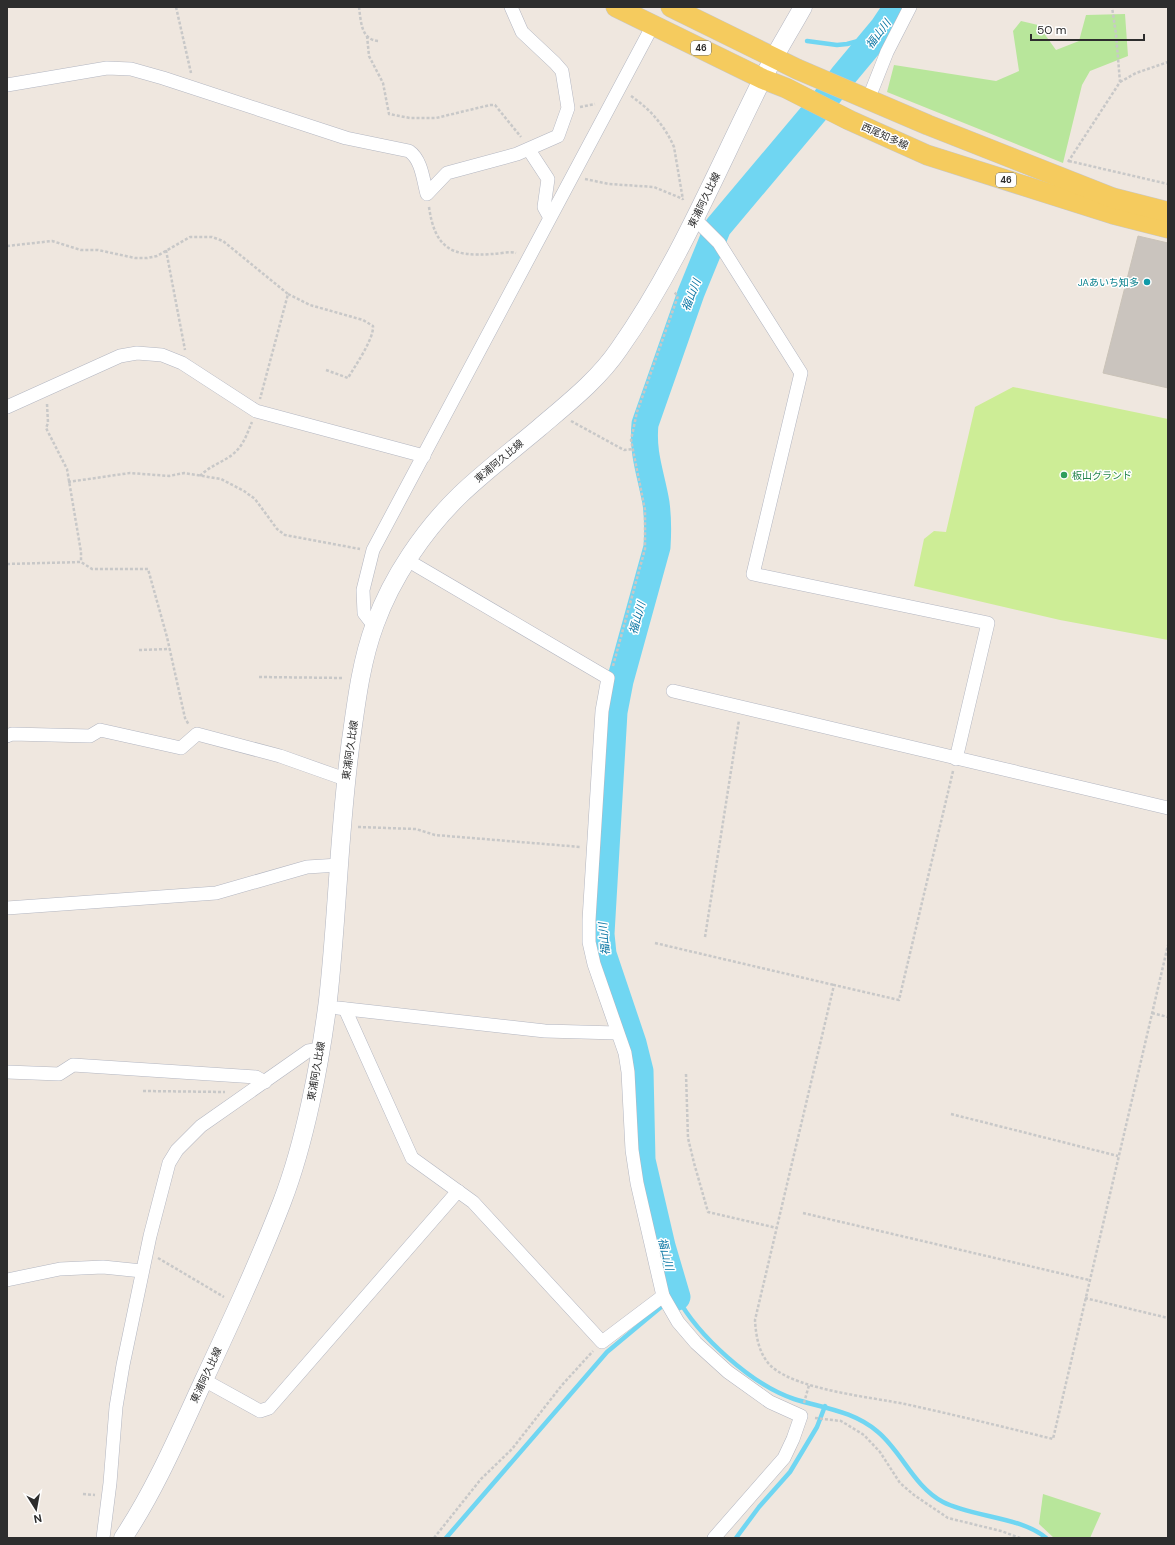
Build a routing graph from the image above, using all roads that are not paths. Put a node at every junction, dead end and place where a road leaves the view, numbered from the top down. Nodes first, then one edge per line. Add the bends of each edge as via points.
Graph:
1 (511, 7) edge
2 (616, 7) edge
3 (670, 7) edge
4 (804, 7) edge
5 (910, 7) edge
6 (653, 25) junction
7 (774, 58) junction
8 (763, 79) junction
9 (7, 85) edge
10 (864, 98) junction
11 (529, 150) junction
12 (698, 212) junction
13 (1168, 212) edge
14 (550, 216) junction
15 (1168, 228) edge
16 (7, 406) edge
17 (424, 456) junction
18 (408, 560) junction
19 (374, 626) junction
20 (673, 691) dead end
21 (7, 736) edge
22 (956, 759) junction
23 (345, 779) junction
24 (1168, 808) edge
25 (339, 865) junction
26 (7, 908) edge
27 (327, 1006) junction
28 (345, 1009) junction
29 (617, 1033) junction
30 (320, 1049) junction
31 (7, 1072) edge
32 (265, 1082) junction
33 (458, 1191) junction
34 (142, 1271) junction
35 (7, 1280) edge
36 (663, 1296) junction
37 (204, 1380) junction
38 (103, 1538) edge
39 (124, 1538) edge
40 (714, 1538) edge

1 - 11 street via 522,32 562,72 568,108 558,136
2 - 6 main road, 西尾知多線 / 46
3 - 7 main road, 46
4 - 7 main road, 東浦阿久比線
5 - 10 street
6 - 8 main road, 西尾知多線 / 46
6 - 14 street
7 - 8 main road, 東浦阿久比線
7 - 10 main road, 46
8 - 12 main road, 東浦阿久比線
8 - 15 main road, 西尾知多線 / 46 via 927,154 1113,214
9 - 11 street via 107,68 131,69 346,138 410,151 416,155 427,194 447,173
10 - 13 main road, 46 via 1065,169 1112,198
11 - 14 street via 548,178 544,207
12 - 18 main road, 東浦阿久比線 via 642,315 616,353 591,382 460,495
12 - 22 street via 801,373 753,574 988,622
14 - 17 street
16 - 17 street via 120,356 137,353 162,356 182,363 256,411
17 - 19 street via 372,553 363,590 364,613
18 - 19 main road, 東浦阿久比線 via 396,578
18 - 29 street via 608,678 602,711 589,942
19 - 23 main road, 東浦阿久比線 via 360,678
20 - 22 street
21 - 23 street via 90,736 100,730 181,748 197,734 280,756
22 - 24 street
23 - 25 main road, 東浦阿久比線
25 - 26 street via 307,867 216,893
25 - 27 main road, 東浦阿久比線 via 336,925
27 - 28 street
27 - 30 main road, 東浦阿久比線
28 - 29 street via 545,1031
28 - 33 street via 412,1158
29 - 36 street via 625,1052 628,1072 632,1150 637,1183
30 - 32 street via 308,1051
30 - 37 main road, 東浦阿久比線 via 306,1119 283,1200
31 - 32 street via 59,1074 73,1065 256,1076
32 - 34 street via 201,1126 169,1162
33 - 36 street via 473,1202 602,1342
33 - 37 street via 269,1408 260,1411
34 - 35 street via 103,1267 60,1269
34 - 38 street via 116,1407
36 - 40 street via 678,1322 696,1343 728,1372 770,1402 801,1416 784,1458
37 - 39 main road, 東浦阿久比線 via 154,1487

